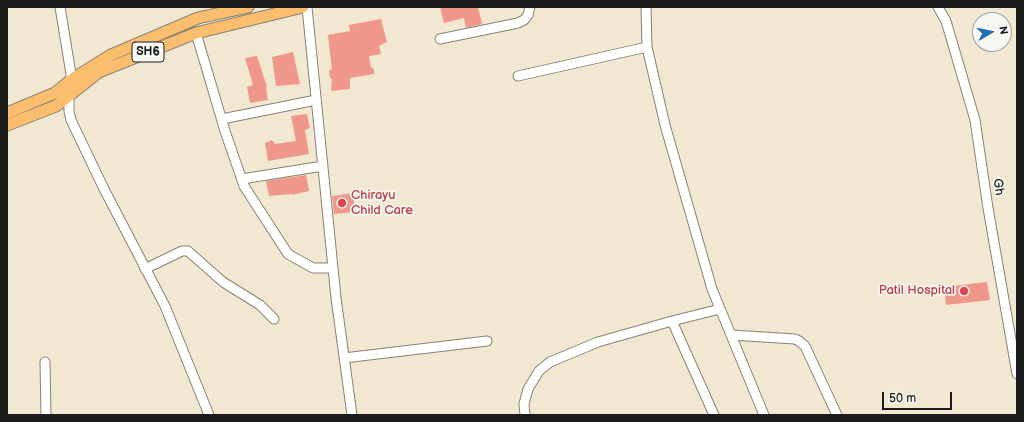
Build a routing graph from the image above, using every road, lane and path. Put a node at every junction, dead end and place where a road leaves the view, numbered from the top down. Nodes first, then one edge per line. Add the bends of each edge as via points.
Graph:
1 (60, 7) edge
2 (248, 7) edge
3 (303, 7) edge
4 (307, 7) edge
5 (530, 7) edge
6 (646, 7) edge
7 (938, 7) edge
8 (196, 33) junction
9 (440, 39) dead end
10 (647, 47) junction
11 (518, 76) dead end
12 (71, 80) junction
13 (69, 96) junction
14 (316, 100) junction
15 (7, 113) edge
16 (222, 119) junction
17 (7, 125) edge
18 (323, 166) junction
19 (242, 179) junction
20 (333, 268) junction
21 (145, 269) junction
22 (720, 309) junction
23 (274, 320) dead end
24 (672, 321) junction
25 (731, 335) junction
26 (487, 341) dead end
27 (344, 358) junction
28 (45, 362) dead end
29 (1017, 374) edge
30 (46, 415) edge
31 (209, 415) edge
32 (352, 415) edge
33 (525, 415) edge
34 (714, 415) edge
35 (764, 415) edge
36 (837, 415) edge

1 - 12 street
2 - 12 main road, SH6 via 198,18 111,55
3 - 8 main road, SH6
4 - 14 street
5 - 9 street via 528,15 518,23
6 - 10 street
7 - 29 street, Gh via 946,21 975,120
8 - 13 main road, SH6 via 99,72
8 - 16 street
10 - 11 street
10 - 22 street via 665,125
12 - 13 street
12 - 15 main road, SH6 via 55,93
13 - 17 main road, SH6 via 56,106
13 - 21 street via 71,120
14 - 16 street
14 - 18 street
16 - 19 street
18 - 19 street
18 - 20 street
19 - 20 street via 288,254 313,268
20 - 27 street
21 - 23 street via 182,251 188,251 223,282 260,305
21 - 31 street via 165,306
22 - 24 street
22 - 25 street
24 - 33 street via 598,342 550,362 540,371 528,389 524,404
24 - 34 street
25 - 35 street
25 - 36 street via 795,339 803,343
26 - 27 street
27 - 32 street
28 - 30 street

